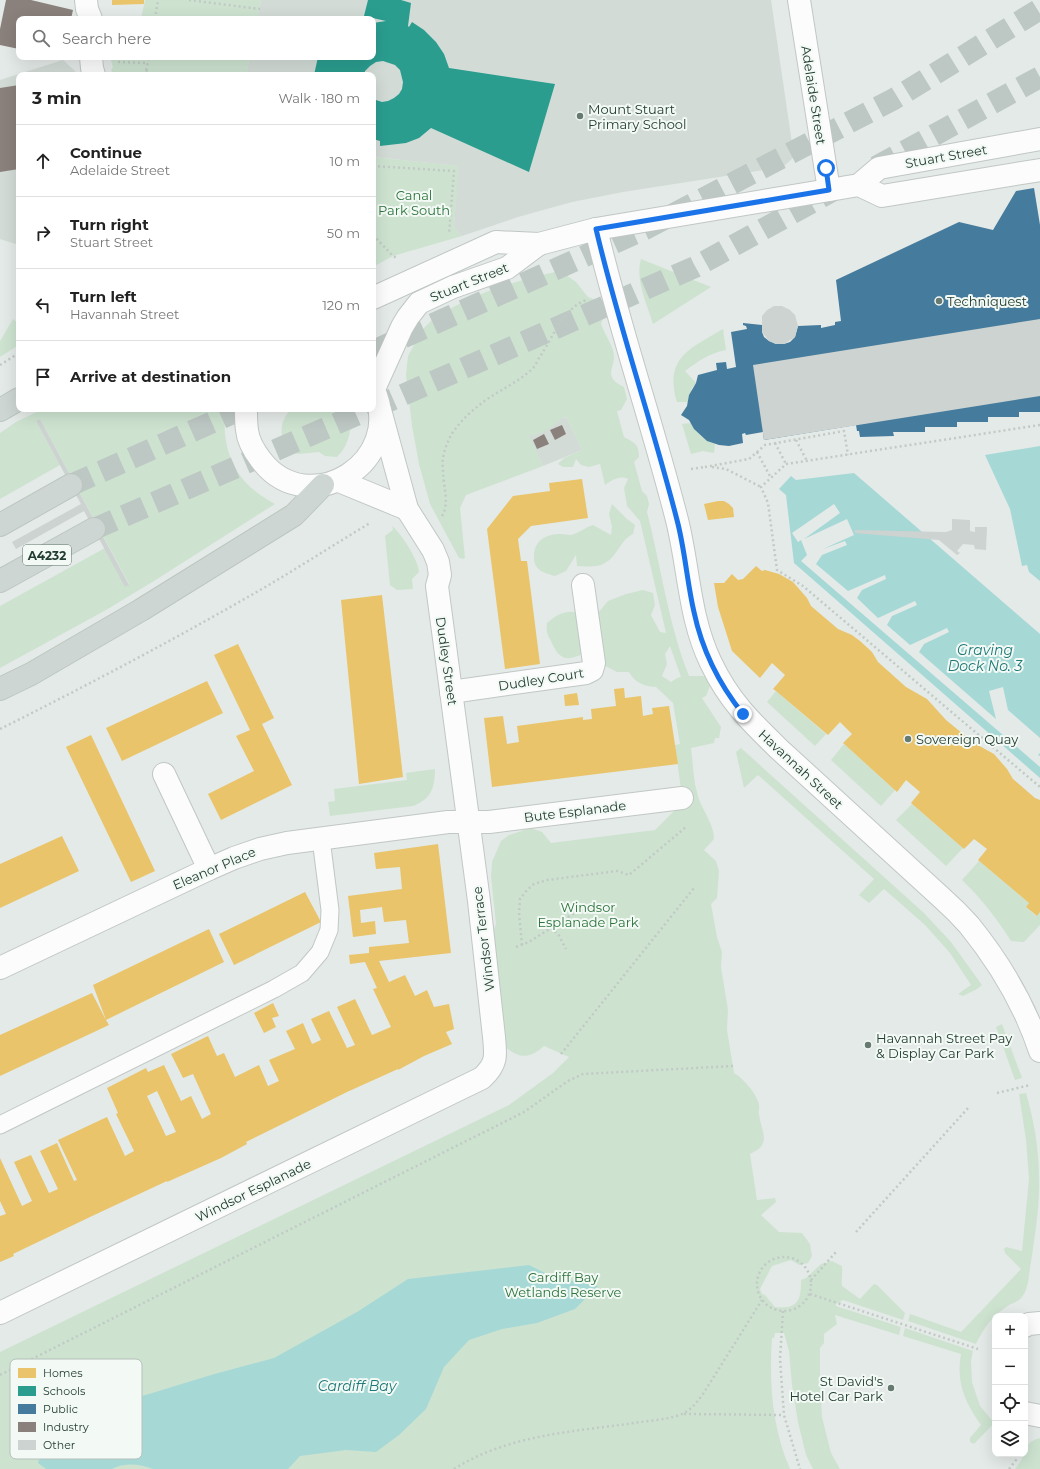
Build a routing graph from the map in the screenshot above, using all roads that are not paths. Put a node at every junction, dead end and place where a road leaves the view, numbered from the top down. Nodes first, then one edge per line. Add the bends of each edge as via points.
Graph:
1 (86, 0) edge
2 (799, 0) edge
3 (90, 16) edge
4 (98, 60) edge
5 (93, 72) edge
6 (1040, 139) edge
7 (1040, 170) edge
8 (859, 185) junction
9 (829, 190) junction
10 (596, 229) junction
11 (539, 244) junction
12 (376, 297) edge
13 (376, 395) edge
14 (16, 401) edge
15 (0, 410) edge
16 (246, 412) edge
17 (331, 483) junction
18 (71, 485) tunnel mouth
19 (407, 509) junction
20 (0, 525) edge
21 (94, 529) tunnel mouth
22 (0, 581) edge
23 (583, 585) dead end
24 (0, 689) edge
25 (451, 692) junction
26 (164, 774) dead end
27 (682, 798) dead end
28 (468, 822) junction
29 (320, 838) junction
30 (209, 869) junction
31 (0, 968) edge
32 (1040, 1051) edge
33 (496, 1056) joint
34 (0, 1125) edge
35 (0, 1313) edge
36 (1040, 1323) edge
37 (1028, 1324) edge
38 (1028, 1414) edge
39 (1040, 1416) edge

1 - 3 street
2 - 9 street, Adelaide Street
4 - 5 street via 91,63
6 - 8 street, Stuart Street via 879,168
7 - 8 street via 882,196
8 - 9 street, Stuart Street
9 - 10 street, Stuart Street
10 - 11 street, Stuart Street
10 - 32 street, Havannah Street via 678,521 693,611 710,662 731,700 748,718 968,924 1014,993
11 - 12 street, Stuart Street via 496,242
11 - 13 street, Stuart Street via 507,268 453,287 419,304 402,327
13 - 17 street via 380,430 372,451 358,469
13 - 19 street, Dudley Street
14 - 15 main road
16 - 17 street via 247,431 254,450 266,467 283,479 303,485
17 - 19 street
17 - 24 main road via 288,519 141,610 31,674
18 - 20 main road
19 - 25 street, Dudley Street via 438,562 440,575 437,586
21 - 22 main road, A4232
23 - 25 street, Dudley Court via 594,664 592,670 586,673
25 - 28 street, Dudley Street
26 - 30 street
27 - 28 street, Bute Esplanade via 489,822
28 - 29 street, Eleanor Place via 448,822
28 - 33 street, Windsor Terrace
29 - 30 street, Eleanor Place via 260,849
29 - 34 lane via 330,910 328,930 320,952 302,973
30 - 31 street, Eleanor Place
33 - 35 street, Windsor Esplanade via 492,1068 482,1078
36 - 37 street
38 - 39 street

